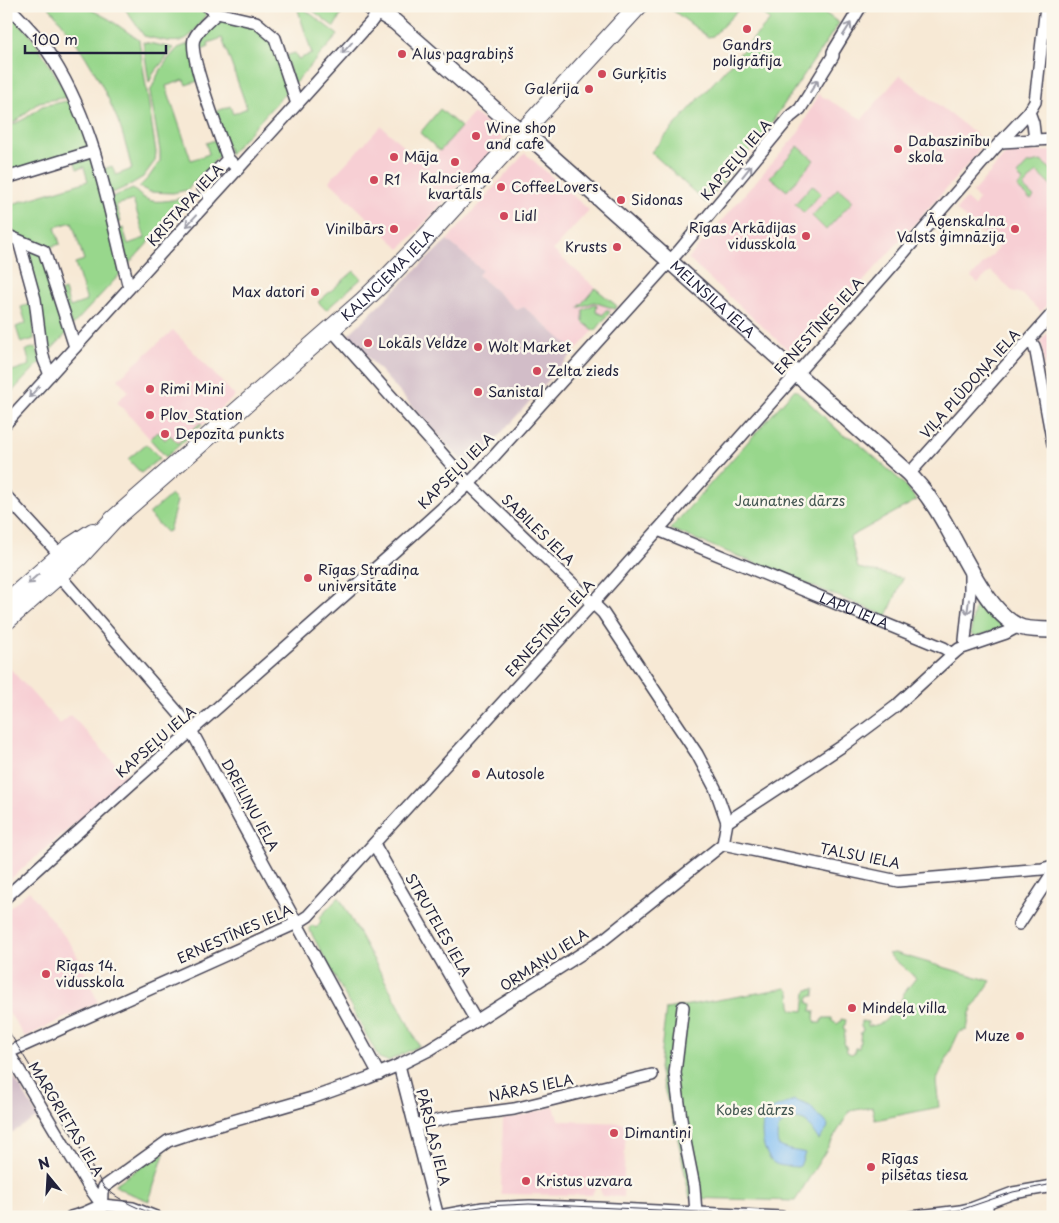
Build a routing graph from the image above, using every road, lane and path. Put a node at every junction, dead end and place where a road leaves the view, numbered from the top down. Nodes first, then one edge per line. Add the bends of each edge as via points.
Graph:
1 (8, 6) edge
2 (207, 6) edge
3 (638, 6) edge
4 (861, 6) edge
5 (1046, 6) edge
6 (377, 8) edge
7 (217, 13) junction
8 (297, 104) junction
9 (1029, 112) junction
10 (523, 132) junction
11 (1053, 139) edge
12 (1035, 140) junction
13 (1001, 142) junction
14 (94, 151) junction
15 (228, 159) junction
16 (238, 169) junction
17 (6, 178) edge
18 (211, 198) junction
19 (6, 235) edge
20 (19, 241) junction
21 (670, 261) junction
22 (129, 288) junction
23 (1053, 313) edge
24 (331, 329) junction
25 (1029, 341) junction
26 (75, 347) junction
27 (796, 374) junction
28 (50, 375) junction
29 (7, 421) edge
30 (1053, 444) edge
31 (909, 474) junction
32 (469, 484) junction
33 (6, 496) edge
34 (113, 520) junction
35 (658, 530) junction
36 (60, 555) junction
37 (970, 568) junction
38 (59, 575) junction
39 (6, 603) edge
40 (593, 603) junction
41 (6, 621) edge
42 (1019, 626) junction
43 (1053, 630) edge
44 (966, 646) junction
45 (953, 654) junction
46 (192, 731) junction
47 (727, 822) junction
48 (374, 844) junction
49 (723, 844) junction
50 (1053, 866) edge
51 (1053, 872) edge
52 (6, 897) edge
53 (297, 922) junction
54 (1019, 924) dead end
55 (683, 1007) dead end
56 (476, 1021) junction
57 (8, 1050) edge
58 (399, 1065) junction
59 (379, 1074) junction
60 (652, 1075) dead end
61 (415, 1125) junction
62 (1053, 1186) edge
63 (987, 1203) junction
64 (101, 1211) edge
65 (696, 1213) junction
66 (666, 1214) edge
67 (438, 1216) edge
68 (72, 1217) edge
69 (156, 1217) edge
70 (434, 1217) edge
71 (782, 1217) edge
72 (911, 1217) edge
73 (987, 1217) edge

1 - 14 street via 45,48 65,79
2 - 7 street
3 - 10 main road, KALNCIEMA IELA
21 -> 4 street, KAPSEĻU IELA via 800,109
5 - 9 street, ERNESTĪNES IELA via 1035,102
6 -> 8 street, KRISTAPA IELA via 371,22
6 - 10 street, MELNSILA IELA
7 - 8 street via 256,22 275,38
7 - 15 street via 193,40 195,60
8 - 16 street, KRISTAPA IELA
9 - 12 street
9 - 13 street, ERNESTĪNES IELA
10 - 21 street, MELNSILA IELA
10 - 24 main road, KALNCIEMA IELA via 417,247
11 - 12 street
12 - 13 street
13 - 27 street, ERNESTĪNES IELA
14 - 17 street
14 - 22 street
15 - 16 street
15 - 18 street via 202,186
16 - 18 street, KRISTAPA IELA
18 -> 22 street, KRISTAPA IELA
19 - 20 street
20 - 26 street via 44,252
20 - 28 street via 36,299 41,347
21 - 27 street, MELNSILA IELA
21 - 32 street, KAPSEĻU IELA
22 - 26 street, KRISTAPA IELA
23 - 25 street, VIĻA PLŪDOŅA IELA
24 - 32 street, SABILES IELA
24 - 34 main road, KALNCIEMA IELA
25 - 30 street via 1036,352
25 - 31 street, VIĻA PLŪDOŅA IELA
26 - 28 street, KRISTAPA IELA
27 - 31 street, MELNSILA IELA
27 - 35 street, ERNESTĪNES IELA
28 -> 29 street, KRISTAPA IELA
31 - 37 street, MELNSILA IELA via 932,501
32 - 40 street, SABILES IELA
32 - 46 street, KAPSEĻU IELA
33 - 36 street
34 - 36 main road, KALNCIEMA IELA
34 - 38 main road, KALNCIEMA IELA
35 - 40 street, ERNESTĪNES IELA
35 - 45 street, LAPU IELA via 886,623
36 -> 39 main road, KALNCIEMA IELA
37 - 42 street, MELNSILA IELA via 995,606
37 -> 44 street
38 - 41 main road, KALNCIEMA IELA
38 - 46 street, DREILIŅU IELA
40 - 47 street, SABILES IELA via 698,754
40 - 48 street, ERNESTĪNES IELA
42 - 43 street
42 - 44 street
44 - 45 street
45 - 47 street via 895,707 844,745
46 - 52 street, KAPSEĻU IELA
46 - 53 street, DREILIŅU IELA
47 - 49 street
48 - 53 street, ERNESTĪNES IELA via 308,916
48 - 56 street, STRUTELES IELA
49 - 50 street, TALSU IELA via 898,881
49 - 56 street, ORMAŅU IELA via 603,940
51 - 54 street
53 - 57 street, ERNESTĪNES IELA
53 - 59 street, DREILIŅU IELA
55 - 65 street via 675,1073
56 - 58 street, ORMAŅU IELA
57 - 64 street, MARGRIETAS IELA
58 - 59 street, ORMAŅU IELA
58 - 61 street, PĀRSLAS IELA
59 - 64 street, ORMAŅU IELA via 312,1098 168,1141 104,1187
60 - 61 street, NĀRAS IELA via 514,1109 454,1116
61 - 67 street, PĀRSLAS IELA
62 - 63 street via 1013,1193
63 - 72 street via 960,1211
63 - 73 street
64 - 68 street
64 - 69 street via 133,1208
65 - 66 street
65 - 71 street
66 - 67 street via 530,1206 483,1208
67 - 70 street

